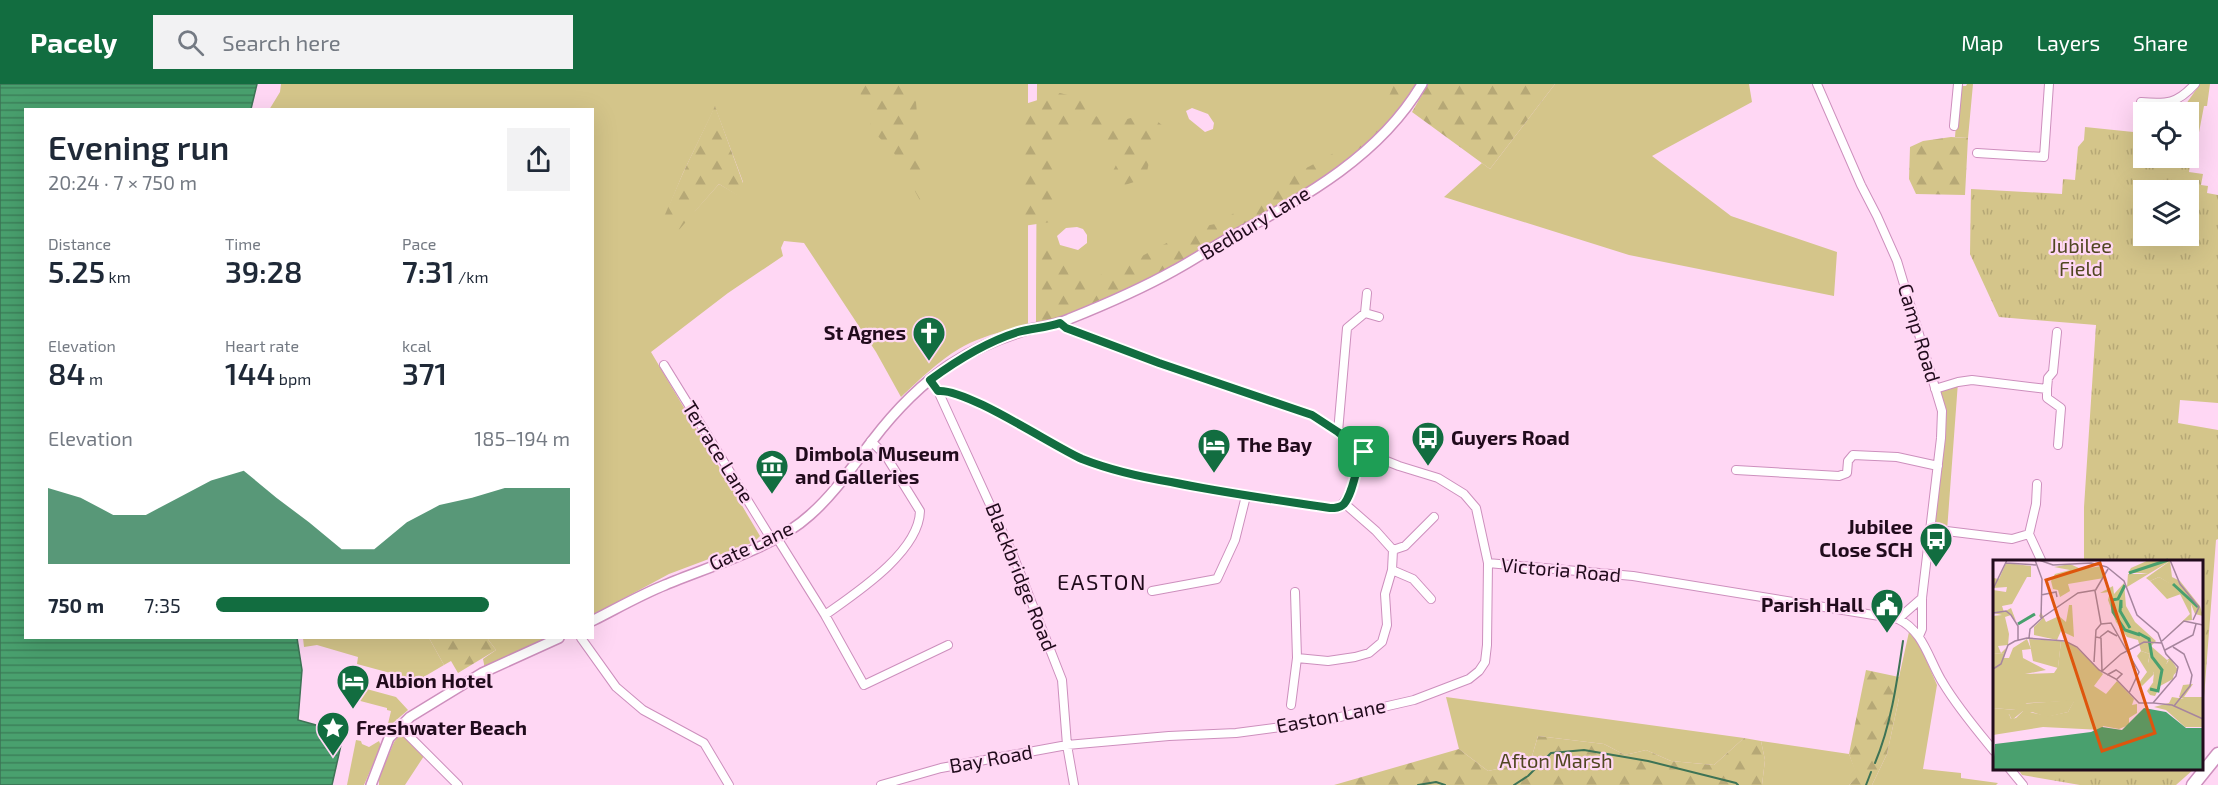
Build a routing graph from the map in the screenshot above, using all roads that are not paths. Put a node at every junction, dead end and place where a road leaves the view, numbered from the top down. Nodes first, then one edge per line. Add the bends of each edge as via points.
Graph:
1 (1422, 84) edge
2 (1817, 84) edge
3 (1958, 84) edge
4 (2049, 84) edge
5 (2194, 84) edge
6 (2171, 102) edge
7 (1954, 126) dead end
8 (1977, 153) dead end
9 (1367, 293) dead end
10 (1365, 313) junction
11 (1379, 317) dead end
12 (1060, 323) junction
13 (2057, 332) dead end
14 (664, 365) dead end
15 (930, 380) junction
16 (1935, 389) junction
17 (2047, 389) junction
18 (938, 391) junction
19 (1338, 432) junction
20 (872, 441) junction
21 (2058, 445) dead end
22 (1364, 452) junction
23 (1938, 466) junction
24 (1736, 470) dead end
25 (2037, 484) dead end
26 (1246, 496) junction
27 (1344, 503) junction
28 (1434, 517) dead end
29 (1930, 530) junction
30 (2029, 534) junction
31 (775, 539) junction
32 (1393, 550) junction
33 (2042, 560) edge
34 (1488, 563) junction
35 (1392, 570) junction
36 (1152, 591) dead end
37 (1296, 592) dead end
38 (1922, 598) junction
39 (1431, 599) dead end
40 (825, 615) junction
41 (1898, 619) junction
42 (594, 620) edge
43 (1921, 638) junction
44 (557, 639) edge
45 (581, 639) edge
46 (948, 645) dead end
47 (1297, 658) junction
48 (1291, 705) dead end
49 (399, 726) junction
50 (1067, 745) junction
51 (1993, 749) edge
52 (2218, 754) edge
53 (2011, 770) edge
54 (371, 785) edge
55 (458, 785) edge
56 (729, 785) edge
57 (881, 785) edge
58 (1074, 785) edge
59 (2023, 785) edge
60 (2193, 785) edge

1 - 12 street, Bedbury Lane via 1383,135 1351,165 1174,270
2 - 16 street, Camp Road via 1897,261
3 - 7 street
4 - 8 street via 2044,157
5 - 6 street via 2184,97
9 - 10 street
10 - 11 street
10 - 19 street via 1347,328
12 - 15 street, Gate Lane via 1001,339 953,363
12 - 19 street, Victoria Road via 1149,359 1312,415
13 - 17 street
14 - 31 street, Terrace Lane
15 - 18 street, Blackbridge Road
15 - 20 street, Gate Lane
16 - 17 street via 1972,380
16 - 23 street, Camp Road via 1942,411
17 - 21 street via 2047,398 2061,408
18 - 26 street via 955,393 1083,459 1135,475
18 - 50 street, Blackbridge Road via 1009,545 1062,680
19 - 22 street, Victoria Road
20 - 31 street, Gate Lane via 824,501 800,524
20 - 40 street via 886,456 920,511 920,521 896,558 877,577
22 - 27 street
22 - 34 street, Victoria Road via 1438,478 1464,494 1476,508
23 - 24 street via 1897,457 1853,455 1847,473 1839,476
23 - 29 street, Camp Road
25 - 30 street
26 - 27 street via 1330,508
26 - 36 street via 1235,540 1217,579
27 - 32 street
28 - 32 street via 1405,546
29 - 30 street via 2012,538
29 - 38 street, Camp Road
30 - 33 street
31 - 40 street, Terrace Lane
31 - 42 street, Gate Lane via 661,586
32 - 35 street
34 - 41 street, Victoria Road via 1654,579
34 - 50 street, Easton Lane via 1485,663 1469,679 1414,700 1318,722 1236,733
35 - 39 street via 1413,579
35 - 47 street via 1385,594 1387,625 1382,642 1369,653 1355,657 1328,661
37 - 47 street
38 - 41 street
38 - 43 street, Camp Road
40 - 46 street, Terrace Lane via 864,685
41 - 43 street, Victoria Road
43 - 51 street via 1942,682
44 - 49 street via 458,686
45 - 56 street via 616,687 643,710 704,743
47 - 48 street
49 - 54 street via 389,738
49 - 55 street
50 - 57 street, Bay Road via 941,768
50 - 58 street, Blackbridge Road
52 - 60 main road
53 - 59 street

